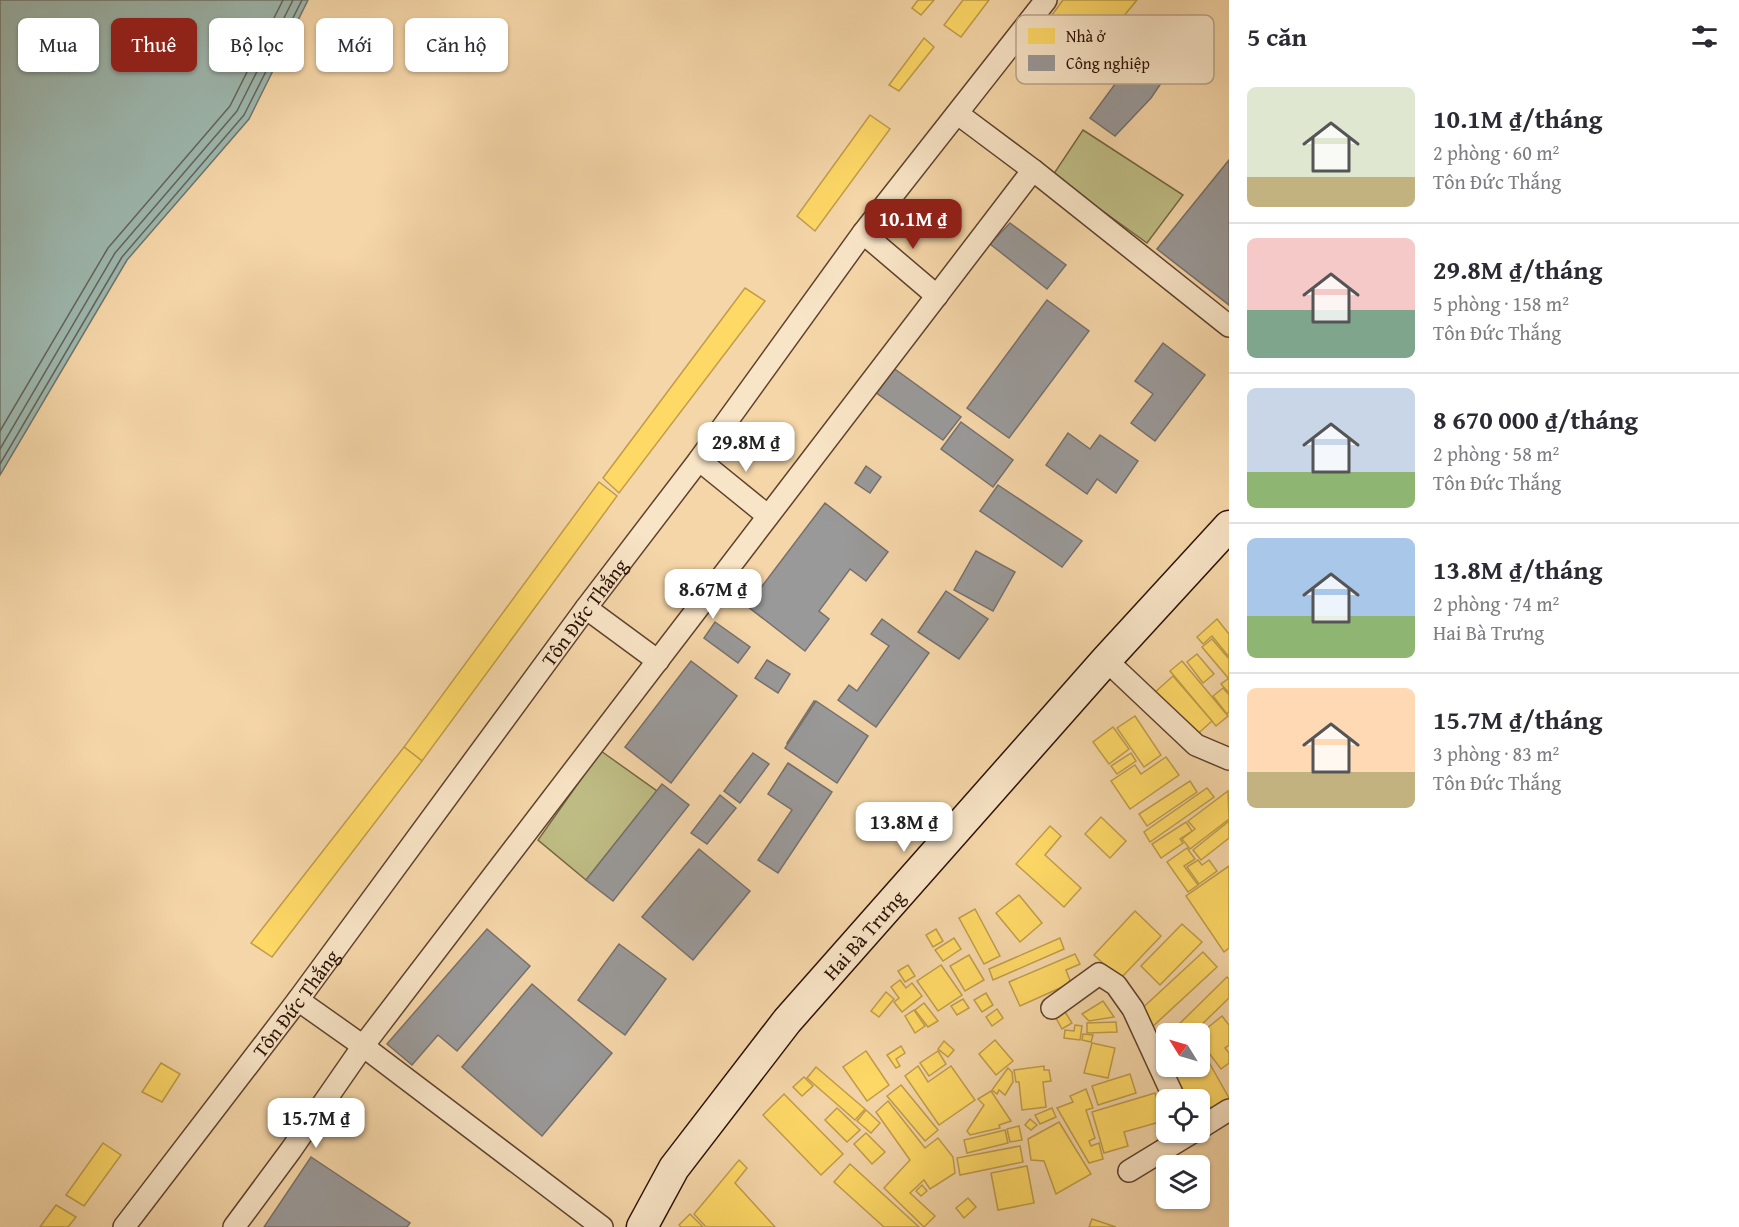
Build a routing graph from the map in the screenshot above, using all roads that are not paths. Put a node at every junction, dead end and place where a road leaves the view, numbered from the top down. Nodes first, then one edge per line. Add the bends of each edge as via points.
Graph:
1 (1046, 0) edge
2 (1034, 15) edge
3 (1016, 39) edge
4 (958, 114) junction
5 (1032, 170) junction
6 (863, 233) junction
7 (937, 296) junction
8 (1229, 326) edge
9 (699, 460) junction
10 (768, 516) junction
11 (1229, 526) edge
12 (586, 608) junction
13 (1106, 660) junction
14 (657, 661) junction
15 (1229, 759) edge
16 (298, 1000) junction
17 (1052, 1008) dead end
18 (363, 1046) junction
19 (1170, 1089) edge
20 (1229, 1110) edge
21 (1210, 1122) edge
22 (1175, 1143) edge
23 (1129, 1171) dead end
24 (125, 1226) edge
25 (234, 1227) edge
26 (602, 1227) edge
27 (642, 1227) edge

1 - 2 street, Tôn Đức Thắng
3 - 4 street, Tôn Đức Thắng
4 - 5 street
4 - 6 street, Tôn Đức Thắng
5 - 7 street
5 - 8 street
6 - 7 street
6 - 9 street, Tôn Đức Thắng
7 - 10 street
9 - 10 street
9 - 12 street, Tôn Đức Thắng
10 - 14 street
11 - 13 main road, Hai Bà Trưng
12 - 14 street
12 - 16 street, Tôn Đức Thắng
13 - 15 street via 1196,745
13 - 27 main road, Hai Bà Trưng via 787,1021 674,1168
14 - 18 street
16 - 18 street
16 - 24 street, Tôn Đức Thắng
17 - 19 street via 1099,974 1116,985 1133,1010
18 - 25 street
18 - 26 street
20 - 21 street
22 - 23 street

